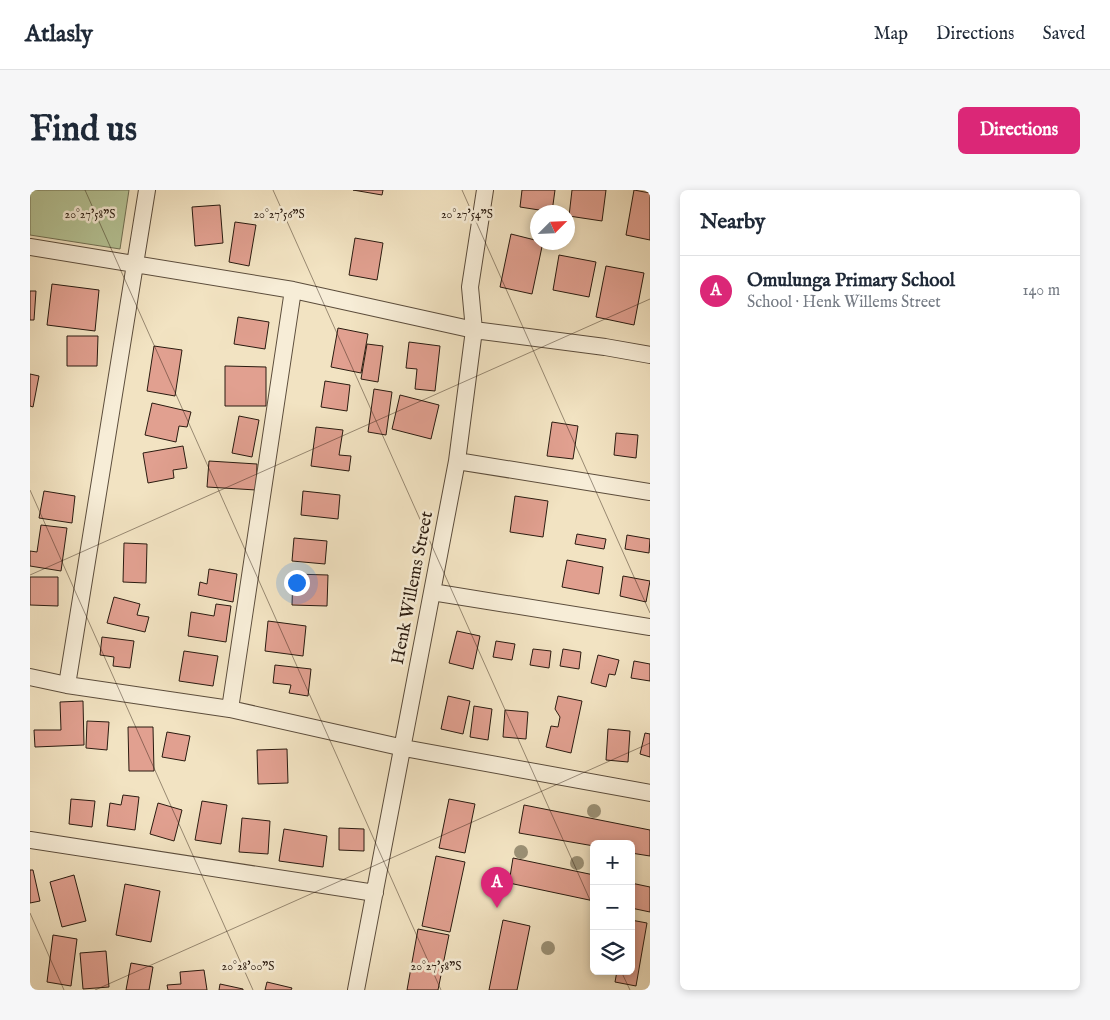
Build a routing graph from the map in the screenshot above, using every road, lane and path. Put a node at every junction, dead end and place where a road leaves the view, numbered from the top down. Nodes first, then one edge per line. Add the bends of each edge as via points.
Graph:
1 (147, 190) edge
2 (485, 190) edge
3 (30, 246) edge
4 (134, 263) junction
5 (294, 290) junction
6 (474, 330) junction
7 (650, 355) edge
8 (457, 461) junction
9 (650, 492) edge
10 (432, 592) junction
11 (650, 627) edge
12 (30, 677) edge
13 (67, 685) junction
14 (230, 709) junction
15 (404, 748) junction
16 (650, 793) edge
17 (30, 840) edge
18 (375, 893) junction
19 (356, 990) edge

1 - 4 street
2 - 6 street, Henk Willems Street via 470,287
3 - 4 street
4 - 5 street
4 - 13 street
5 - 6 street
5 - 14 street
6 - 7 street
6 - 8 street, Henk Willems Street
8 - 9 street
8 - 10 street, Henk Willems Street
10 - 11 street
10 - 15 street, Henk Willems Street
12 - 13 street
13 - 14 street
14 - 15 street
15 - 16 street
15 - 18 street, Henk Willems Street
17 - 18 street
18 - 19 street, Henk Willems Street

